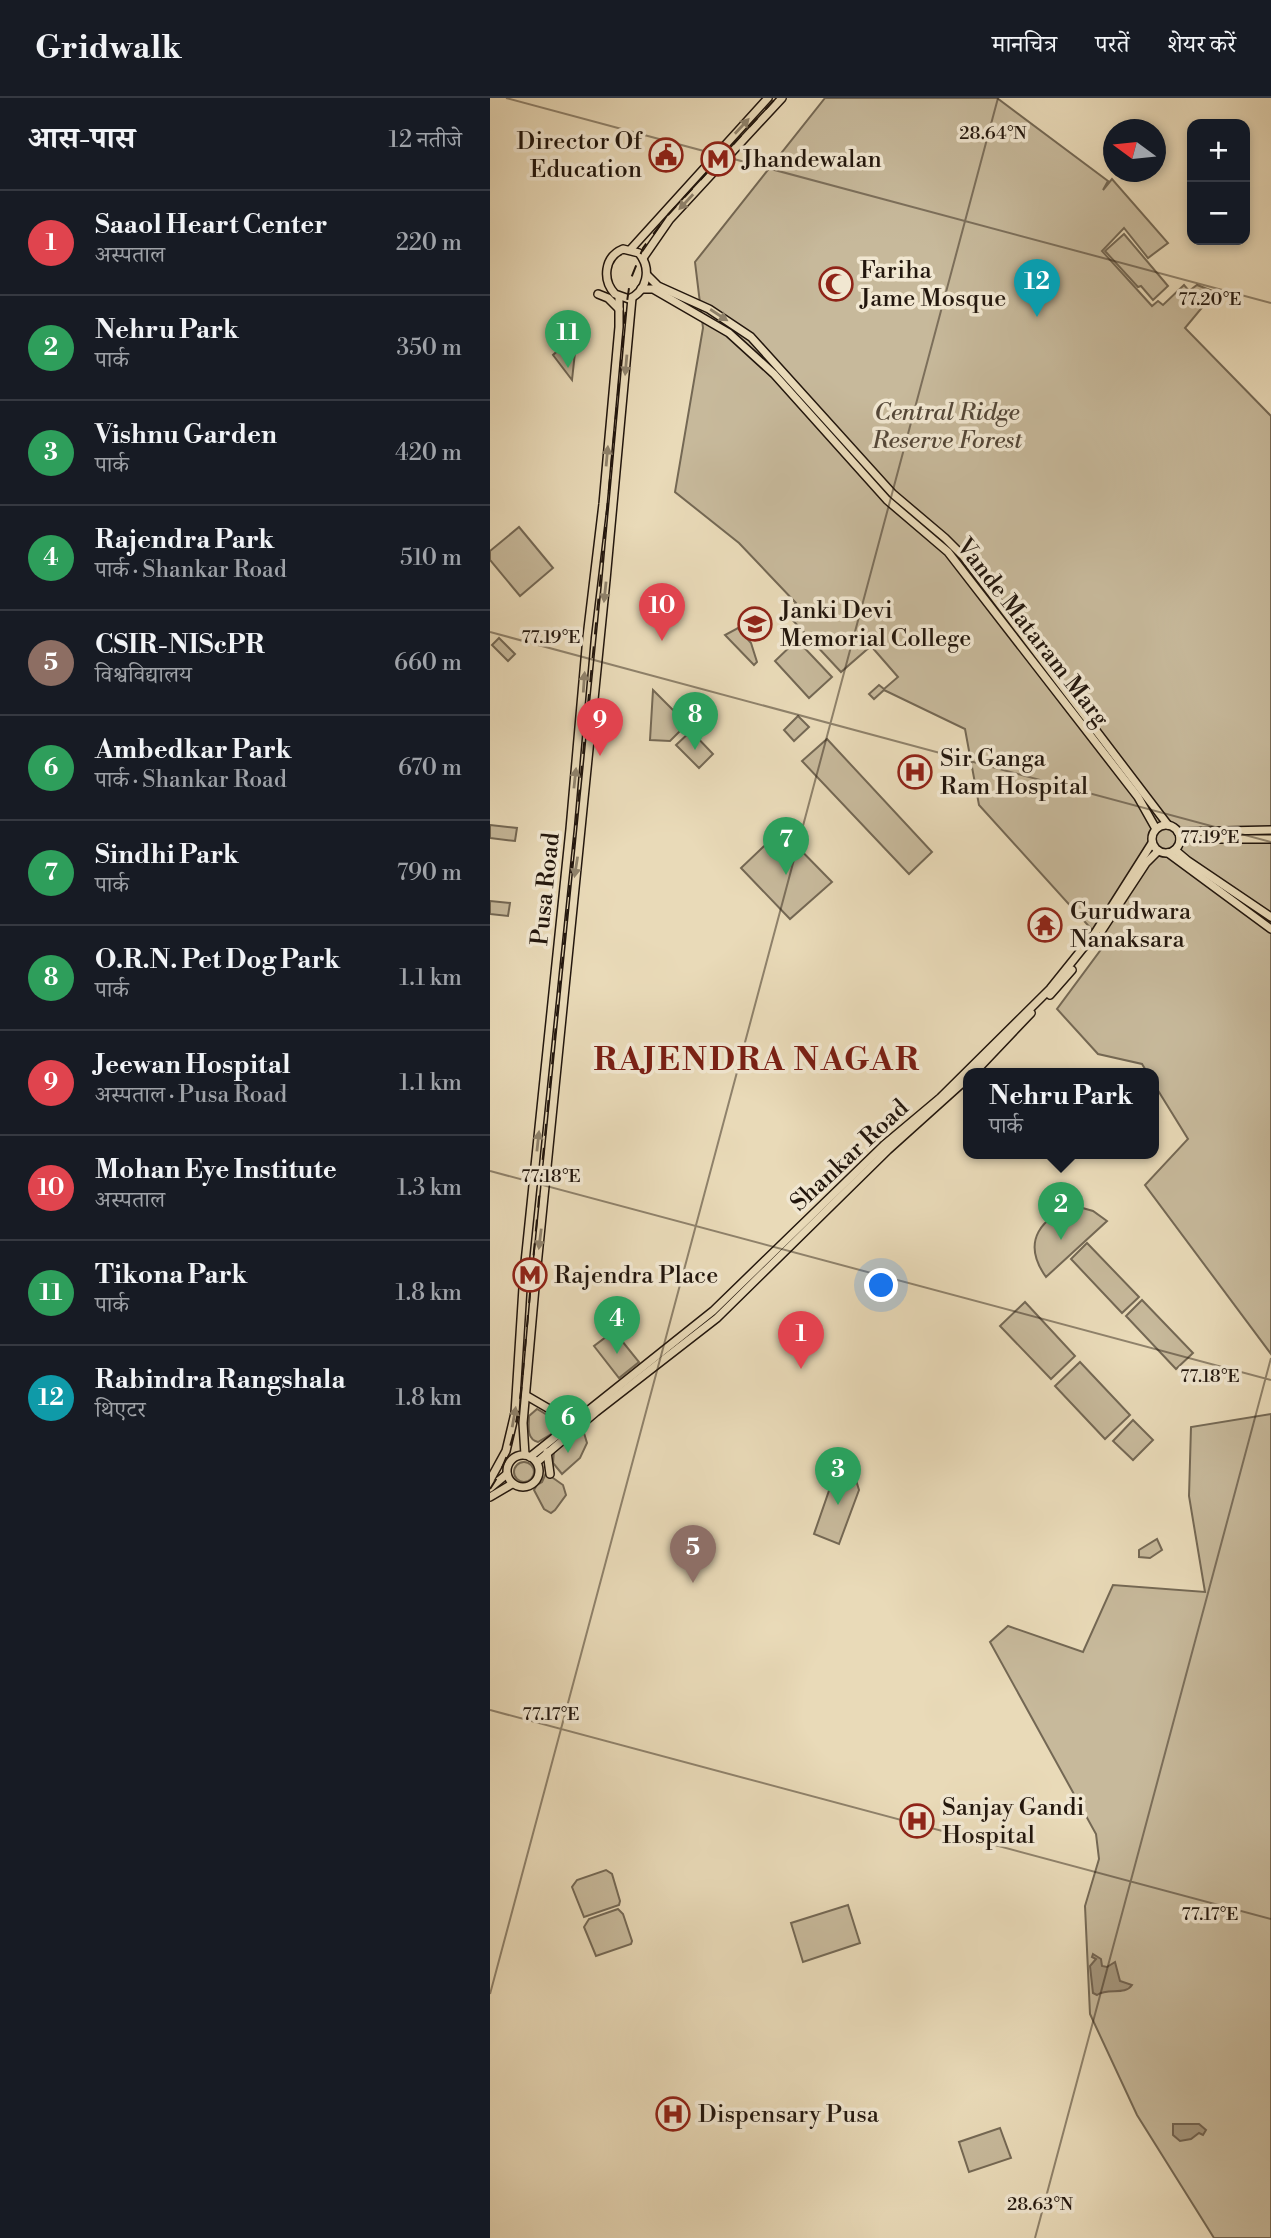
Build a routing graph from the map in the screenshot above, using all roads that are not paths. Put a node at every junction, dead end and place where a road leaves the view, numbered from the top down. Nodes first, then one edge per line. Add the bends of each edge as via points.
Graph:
1 (768, 98) edge
2 (782, 98) edge
3 (630, 250) junction
4 (643, 258) junction
5 (647, 275) junction
6 (641, 289) junction
7 (598, 294) dead end
8 (619, 297) junction
9 (632, 298) junction
10 (619, 310) junction
11 (890, 497) junction
12 (934, 535) junction
13 (1168, 825) junction
14 (1156, 829) junction
15 (590, 830) dead end
16 (1271, 830) edge
17 (580, 833) junction
18 (1179, 836) junction
19 (1271, 839) edge
20 (1152, 843) junction
21 (1158, 851) junction
22 (1172, 851) junction
23 (1271, 917) edge
24 (1271, 929) edge
25 (970, 1068) edge
26 (978, 1068) edge
27 (963, 1074) edge
28 (963, 1082) edge
29 (527, 1396) junction
30 (538, 1403) junction
31 (594, 1410) junction
32 (525, 1413) junction
33 (569, 1425) junction
34 (547, 1452) junction
35 (531, 1458) junction
36 (507, 1474) junction
37 (550, 1474) dead end
38 (490, 1480) edge
39 (512, 1484) junction
40 (490, 1488) edge
41 (490, 1497) edge

3 -> 1 main road
2 -> 4 main road via 670,219
3 - 4 main road
3 - 8 main road via 616,253 608,266 607,282
4 - 5 main road
5 - 6 main road
5 -> 11 main road, Vande Mataram Marg via 658,286 709,309 751,337
6 - 9 main road
6 - 11 main road, Vande Mataram Marg via 653,289 729,333
7 - 10 main road
8 - 9 main road
8 - 10 main road, Pusa Road
9 -> 17 main road, Pusa Road
38 -> 10 main road, Pusa Road via 506,1451 515,1413 524,1272
11 - 12 main road, Vande Mataram Marg
12 - 13 main road, Vande Mataram Marg via 963,556
12 - 14 main road, Vande Mataram Marg via 1138,797
13 - 14 main road
13 - 18 main road
14 - 20 main road
15 - 17 main road
16 - 18 main road
17 -> 29 main road, Pusa Road
18 - 19 main road
18 - 22 main road
20 - 21 main road
20 - 25 main road, Shankar Road via 1095,933 1050,989
21 - 22 main road
21 - 26 main road via 1062,984
22 - 23 main road
22 - 24 main road
27 - 31 main road, Shankar Road via 713,1311
28 - 31 main road, Shankar Road via 718,1318
29 - 30 main road
29 - 32 main road, Pusa Road
30 - 32 main road
30 - 33 main road
31 - 33 main road, Shankar Road
31 - 34 main road, Shankar Road
32 - 35 main road, Pusa Road
33 - 35 main road, Shankar Road
34 - 35 main road, Shankar Road
34 - 37 main road
35 - 36 main road via 517,1456 510,1461
35 - 39 main road via 539,1475 533,1484 522,1488
36 - 39 main road
36 - 40 main road
39 - 41 main road

